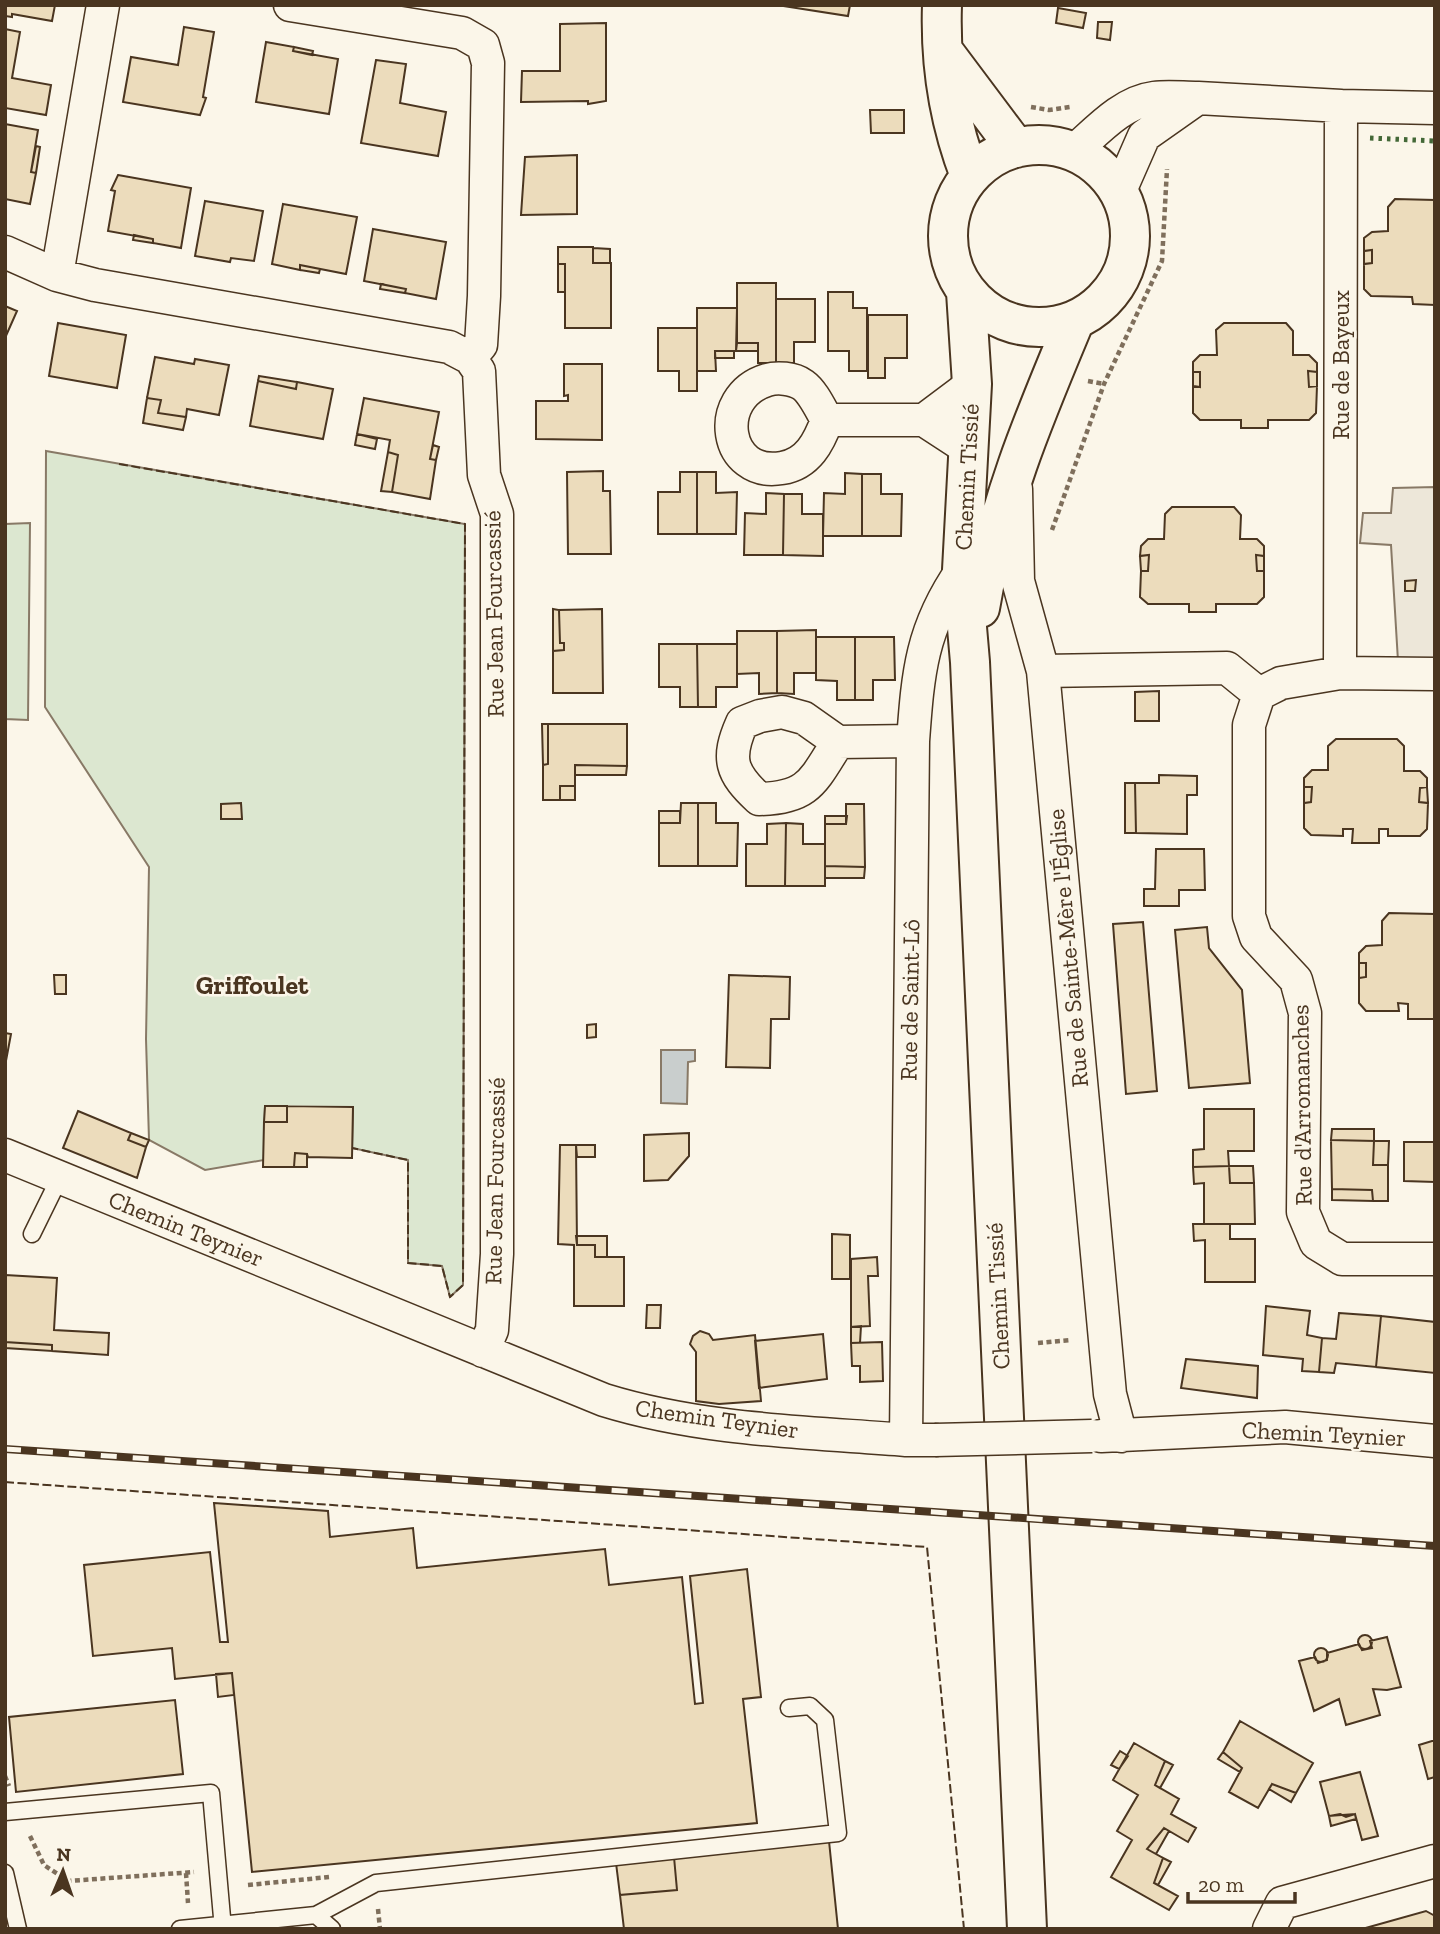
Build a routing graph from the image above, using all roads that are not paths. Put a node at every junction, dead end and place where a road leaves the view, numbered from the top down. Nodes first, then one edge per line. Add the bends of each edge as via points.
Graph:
1 (103, 5) edge
2 (290, 5) edge
3 (942, 5) edge
4 (941, 48) junction
5 (1198, 98) junction
6 (1341, 106) junction
7 (1435, 108) edge
8 (1016, 148) junction
9 (1073, 152) junction
10 (970, 176) junction
11 (1119, 193) junction
12 (5, 253) edge
13 (57, 275) junction
14 (966, 292) junction
15 (1075, 320) junction
16 (470, 358) junction
17 (972, 384) junction
18 (828, 420) dead end
19 (924, 420) junction
20 (970, 450) junction
21 (1016, 462) junction
22 (962, 570) junction
23 (970, 662) junction
24 (1042, 671) junction
25 (1340, 673) junction
26 (1435, 674) edge
27 (1259, 694) junction
28 (913, 741) junction
29 (838, 742) dead end
30 (5, 1155) edge
31 (60, 1177) junction
32 (32, 1234) dead end
33 (1435, 1259) edge
34 (483, 1351) junction
35 (1107, 1436) junction
36 (921, 1440) junction
37 (1435, 1441) edge
38 (789, 1708) dead end
39 (12, 1812) edge
40 (1435, 1861) edge
41 (5, 1873) edge
42 (316, 1915) junction
43 (222, 1927) edge
44 (18, 1929) edge
45 (180, 1929) edge
46 (332, 1929) edge
47 (1027, 1929) edge
48 (1269, 1929) edge

1 - 13 street
2 - 16 street via 462,33 483,45 488,63 484,296 481,345
3 - 4 street
4 - 8 street
4 - 10 street via 954,124
5 - 6 street
5 - 9 street via 1152,98 1132,106
5 - 11 street via 1143,136
6 - 7 street
6 - 25 street, Rue de Bayeux
8 - 9 street via 1035,145
8 - 10 street via 986,161
9 - 11 street via 1098,167
10 - 14 street via 955,199 947,229 949,254
11 - 15 street via 1130,231 1126,264 1105,299
12 - 13 street
13 - 16 street via 449,347
14 - 15 street via 1001,320 1021,326 1053,327
14 - 17 street, Chemin Tissié
15 - 21 street, Chemin Tissié
16 - 34 street, Rue Jean Fourcassié via 479,371 484,475 497,514 497,1254 492,1330
17 - 19 street
17 - 20 street, Chemin Tissié
18 - 19 street
19 - 20 street
20 - 22 street, Chemin Tissié
21 - 23 street, Chemin Tissié via 996,530
21 - 24 street, Rue de Sainte-Mère l'Église via 1018,581
22 - 23 street, Chemin Tissié
22 - 28 street, Rue de Saint-Lô via 943,597 919,662
23 - 47 street, Chemin Tissié
24 - 27 street via 1227,668
24 - 35 street, Rue de Sainte-Mère l'Église via 1110,1394
25 - 26 street
25 - 27 street via 1281,682
27 - 33 street, Rue d'Arromanches via 1249,724 1249,916 1256,937 1296,980 1305,1013 1303,1212 1316,1243 1342,1259
28 - 29 street
28 - 36 street, Rue de Saint-Lô
30 - 31 street, Chemin Teynier
31 - 32 lane
31 - 34 street, Chemin Teynier
34 - 36 street, Chemin Teynier via 591,1396 646,1413 713,1424
35 - 36 street, Chemin Teynier, bridge
35 - 37 street, Chemin Teynier via 1285,1427
38 - 42 lane via 810,1706 825,1720 838,1833 376,1883
39 - 43 lane via 211,1793
40 - 48 street via 1282,1903
41 - 44 lane
42 - 43 lane
42 - 46 lane
43 - 45 lane

